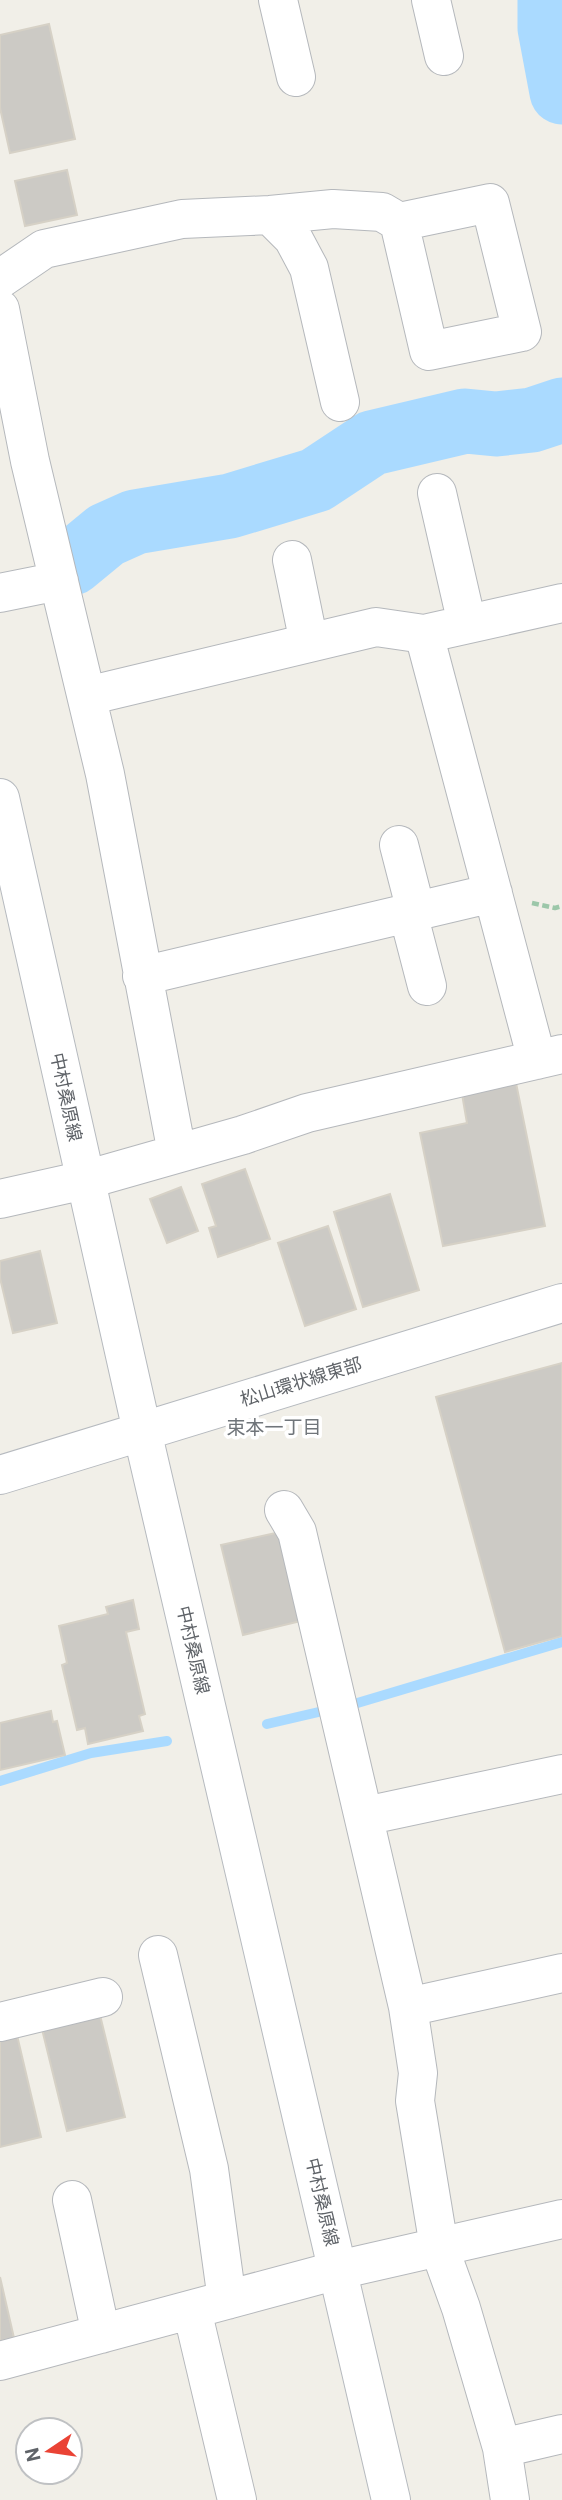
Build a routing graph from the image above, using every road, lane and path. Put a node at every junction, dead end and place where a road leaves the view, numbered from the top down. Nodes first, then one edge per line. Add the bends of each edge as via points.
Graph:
1 (278, 0) edge
2 (404, 0) edge
3 (431, 0) edge
4 (296, 77) dead end
5 (270, 215) junction
6 (399, 222) dead end
7 (0, 279) edge
8 (0, 309) edge
9 (340, 402) dead end
10 (437, 493) dead end
11 (292, 561) dead end
12 (59, 581) junction
13 (0, 593) edge
14 (562, 603) edge
15 (467, 624) junction
16 (424, 634) junction
17 (309, 643) junction
18 (87, 696) junction
19 (0, 798) edge
20 (398, 845) dead end
21 (493, 893) junction
22 (412, 912) junction
23 (142, 976) junction
24 (428, 986) dead end
25 (550, 1057) edge
26 (177, 1153) junction
27 (85, 1180) junction
28 (0, 1199) edge
29 (562, 1303) edge
30 (142, 1431) junction
31 (0, 1475) edge
32 (284, 1510) dead end
33 (562, 1774) edge
34 (365, 1816) junction
35 (158, 1955) dead end
36 (562, 1973) edge
37 (103, 1997) dead end
38 (408, 2007) junction
39 (0, 2022) edge
40 (72, 2200) dead end
41 (562, 2219) edge
42 (439, 2247) junction
43 (338, 2270) junction
44 (209, 2305) junction
45 (101, 2334) junction
46 (0, 2361) edge
47 (562, 2434) edge
48 (502, 2448) junction
49 (237, 2500) edge
50 (391, 2500) edge
51 (510, 2500) edge

1 - 4 street
2 - 3 street via 430,53
5 - 6 street via 334,209 382,212
5 - 7 street via 182,219 44,249
5 - 9 street via 293,238 309,268
8 - 12 street
10 - 15 street
11 - 17 street
12 - 13 street
12 - 18 street
14 - 15 street
15 - 16 street
16 - 17 street via 376,627
16 - 21 street
17 - 18 street
18 - 23 street
19 - 27 street, 中村桑原線
20 - 22 street
21 - 22 street
21 - 25 street
22 - 23 street
22 - 24 street
23 - 26 street
25 - 26 street via 307,1113
26 - 27 street
27 - 28 street
27 - 30 street, 中村桑原線
29 - 30 street, 松山環状線東部
30 - 31 street, 松山環状線東部
30 - 43 street, 中村桑原線
32 - 34 street via 297,1532
33 - 34 street
34 - 38 street
35 - 44 street via 209,2169
36 - 38 street
37 - 39 street
38 - 42 street via 418,2073 415,2101
40 - 45 street
41 - 42 street
42 - 43 street
42 - 48 street
43 - 44 street
43 - 50 street, 中村桑原線
44 - 45 street
44 - 49 street
45 - 46 street
47 - 48 street
48 - 51 street

